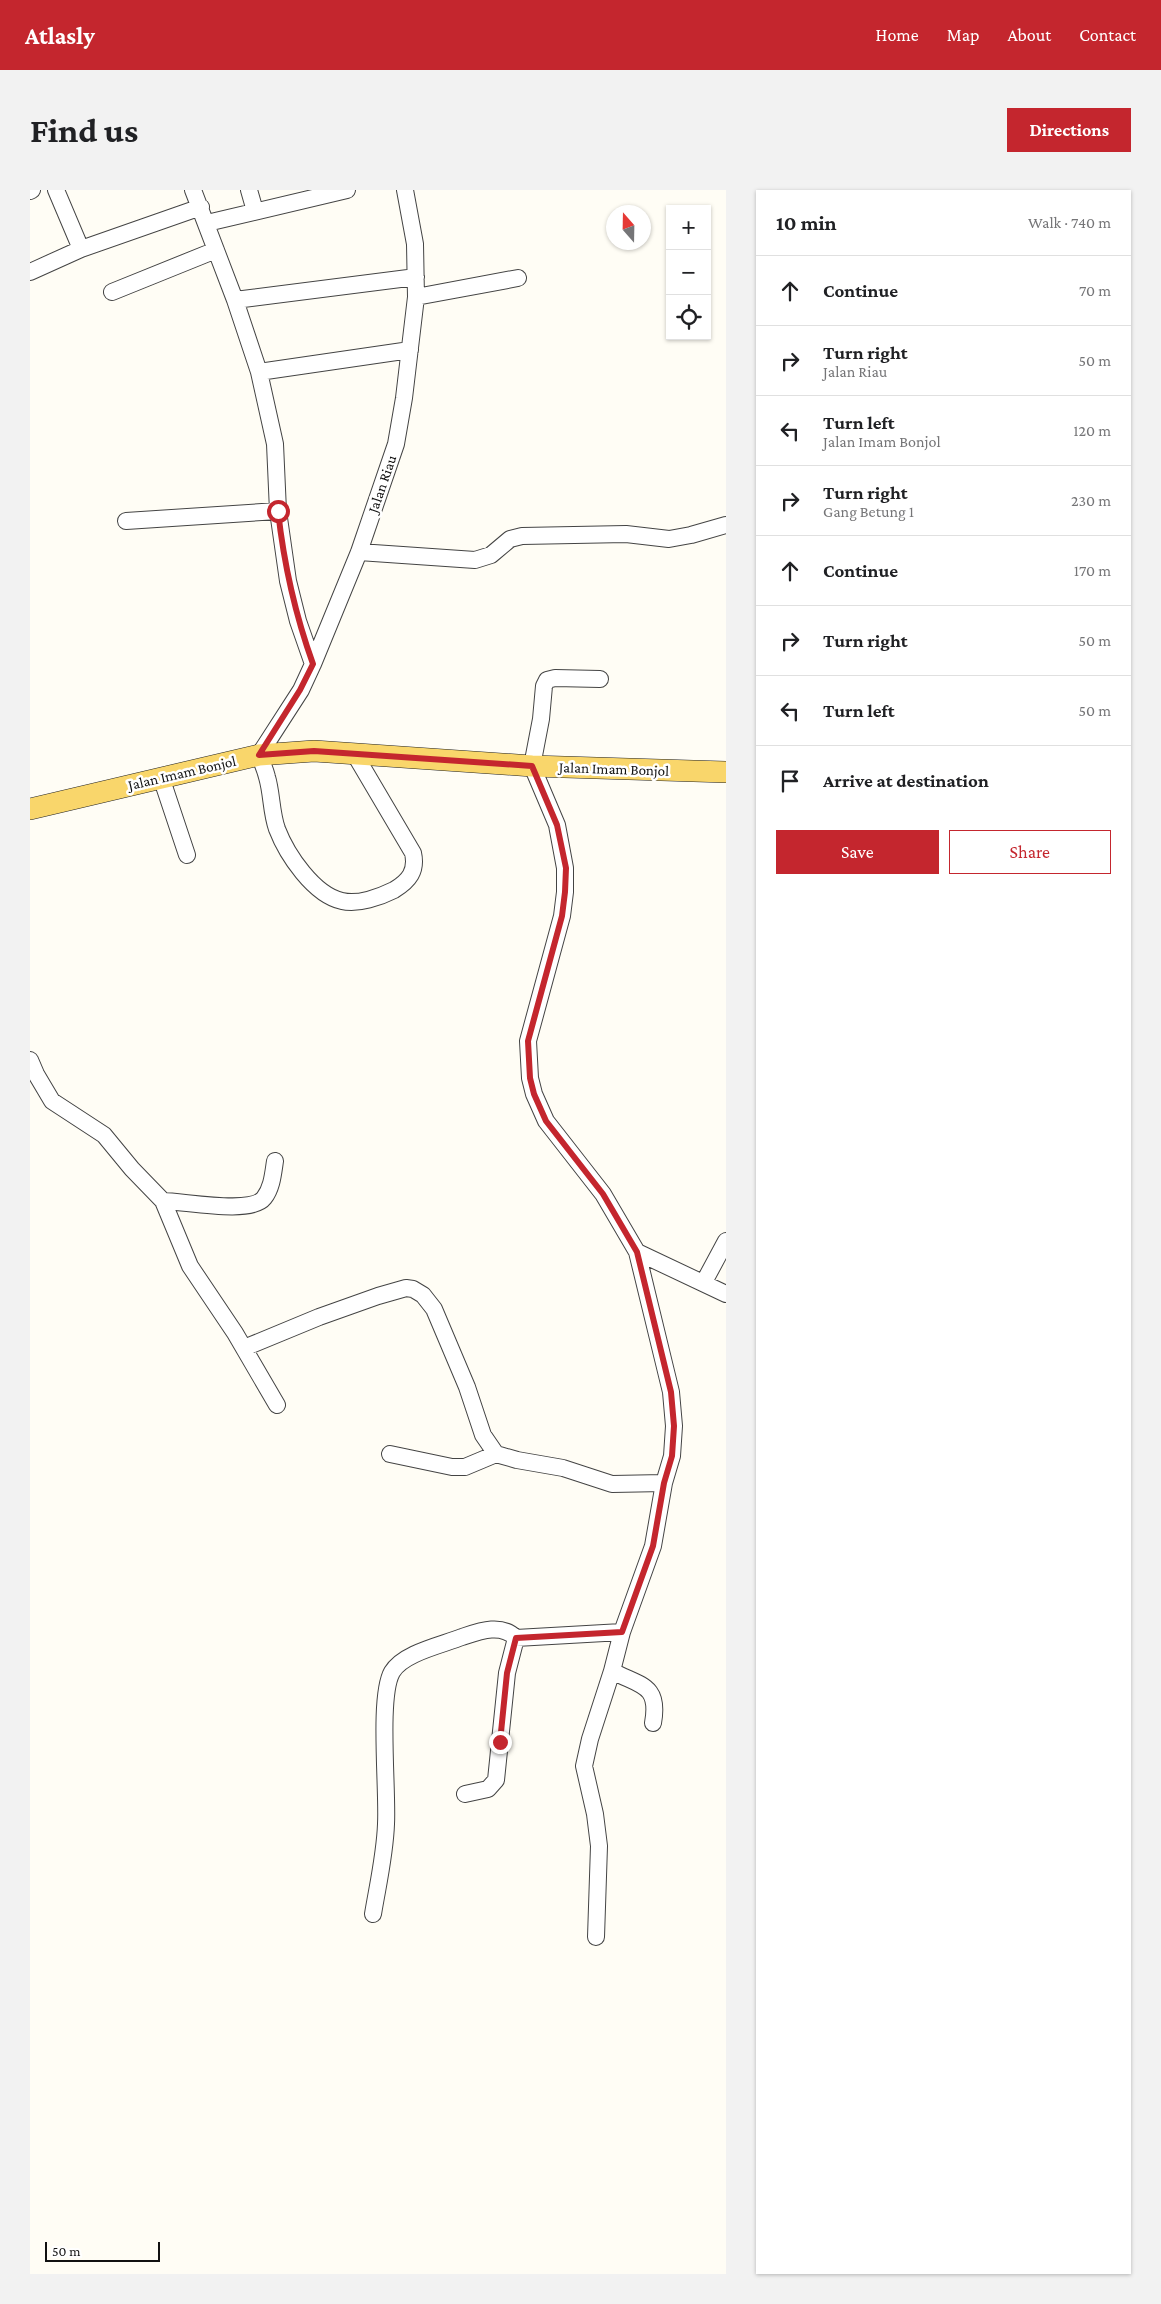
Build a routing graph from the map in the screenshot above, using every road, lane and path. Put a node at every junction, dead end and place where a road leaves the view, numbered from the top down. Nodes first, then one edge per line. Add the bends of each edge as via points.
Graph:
1 (56, 190) edge
2 (193, 190) edge
3 (249, 190) edge
4 (347, 190) edge
5 (408, 191) edge
6 (201, 207) junction
7 (255, 210) junction
8 (207, 223) junction
9 (81, 249) junction
10 (216, 250) junction
11 (30, 272) edge
12 (416, 277) junction
13 (518, 278) dead end
14 (112, 292) dead end
15 (416, 297) junction
16 (235, 300) junction
17 (410, 350) junction
18 (259, 372) junction
19 (278, 511) junction
20 (126, 521) dead end
21 (726, 525) edge
22 (359, 552) junction
23 (313, 664) junction
24 (600, 679) dead end
25 (354, 753) junction
26 (259, 755) junction
27 (532, 766) junction
28 (726, 772) edge
29 (162, 777) junction
30 (30, 809) edge
31 (187, 855) dead end
32 (30, 1060) edge
33 (275, 1161) dead end
34 (162, 1201) junction
35 (726, 1241) edge
36 (637, 1252) junction
37 (704, 1282) junction
38 (726, 1294) edge
39 (244, 1348) junction
40 (276, 1405) dead end
41 (390, 1454) dead end
42 (496, 1454) junction
43 (664, 1483) junction
44 (622, 1632) junction
45 (516, 1638) junction
46 (612, 1671) junction
47 (653, 1723) dead end
48 (465, 1794) dead end
49 (373, 1914) dead end
50 (596, 1937) dead end

1 - 9 street
2 - 6 street
3 - 7 street
4 - 7 street
5 - 12 street, Jalan Riau
6 - 8 street
6 - 9 street
7 - 8 street
8 - 10 street
9 - 11 street
10 - 14 street
10 - 16 street
12 - 15 street, Jalan Riau
12 - 16 street
13 - 15 street
15 - 17 street, Jalan Riau
16 - 18 street
17 - 18 street
17 - 22 street, Jalan Riau via 396,444
18 - 19 street via 275,444
19 - 20 street
19 - 23 street via 288,581
21 - 22 street via 669,539 626,534 522,536 510,539 491,555 475,560
22 - 23 street, Jalan Riau
23 - 26 street, Jalan Riau
24 - 27 street via 554,678 545,683
25 - 26 main road, Jalan Imam Bonjol via 314,751
25 - 26 street via 415,861 413,874 393,890 353,902 344,902 326,894 299,869 275,822 268,777
25 - 27 main road, Jalan Imam Bonjol
26 - 29 main road, Jalan Imam Bonjol
27 - 28 main road, Jalan Imam Bonjol
27 - 36 street via 557,825 566,868 562,916 528,1041 530,1078 546,1121 603,1194
29 - 30 main road, Jalan Imam Bonjol
29 - 31 street
32 - 34 street via 52,1101 104,1134
33 - 34 street via 270,1188 258,1204 233,1207
34 - 39 street via 190,1266
35 - 37 street
36 - 37 street
36 - 43 street via 671,1392 673,1446
37 - 38 street
39 - 40 street
39 - 42 street via 361,1302 406,1288 413,1289 423,1295 434,1309 483,1434
41 - 42 street via 452,1467 465,1467
42 - 43 street via 564,1468 612,1484
43 - 44 street via 653,1546
44 - 45 street
44 - 46 street
45 - 48 street via 506,1682 496,1780 488,1789
45 - 49 street via 498,1629 466,1636 410,1656 392,1672 385,1716 386,1823
46 - 47 street via 652,1693 656,1706
46 - 50 street via 584,1766 599,1846

